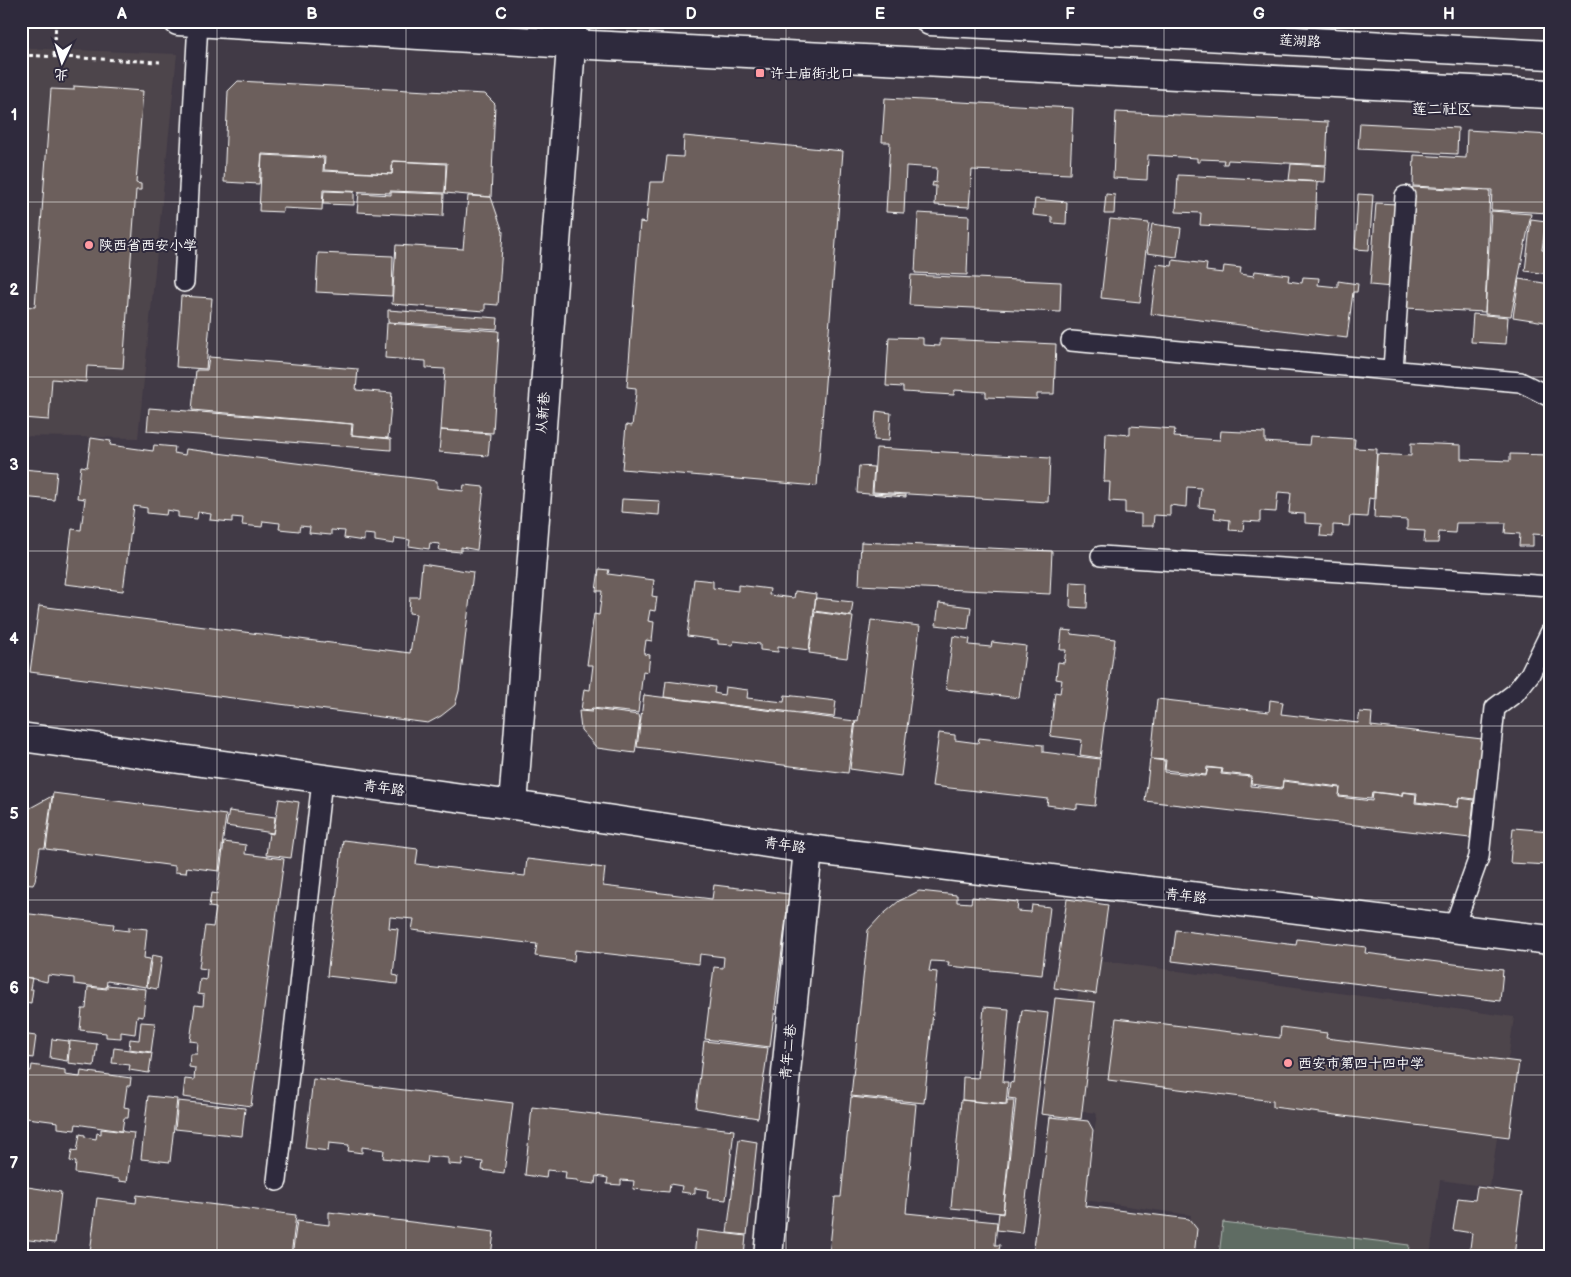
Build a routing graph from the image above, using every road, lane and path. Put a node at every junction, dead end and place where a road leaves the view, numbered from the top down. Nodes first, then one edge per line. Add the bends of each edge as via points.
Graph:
1 (56, 21) edge
2 (930, 21) edge
3 (188, 22) edge
4 (279, 24) edge
5 (572, 33) edge
6 (21, 55) edge
7 (1550, 55) edge
8 (54, 56) junction
9 (160, 62) dead end
10 (1550, 94) edge
11 (1406, 196) dead end
12 (184, 282) dead end
13 (1071, 341) dead end
14 (1393, 369) junction
15 (1550, 397) edge
16 (1101, 556) dead end
17 (1550, 586) edge
18 (1550, 633) edge
19 (21, 738) edge
20 (322, 780) junction
21 (514, 805) junction
22 (808, 849) junction
23 (1454, 929) junction
24 (1550, 940) edge
25 (277, 1181) dead end
26 (768, 1256) edge

1 - 8 path
2 - 7 street, 莲湖路
3 - 4 street
3 - 12 lane
4 - 5 street
5 - 10 street
5 - 21 street, 从新巷
6 - 8 path
8 - 9 path
11 - 14 lane
13 - 14 lane
14 - 15 lane via 1520,382
16 - 17 lane
18 - 23 lane via 1530,674 1515,693 1495,708 1479,857
19 - 20 street, 青年路
20 - 21 street, 青年路
20 - 25 lane
21 - 22 street, 青年路
22 - 23 street, 青年路
22 - 26 street, 青年二巷
23 - 24 street, 青年路

